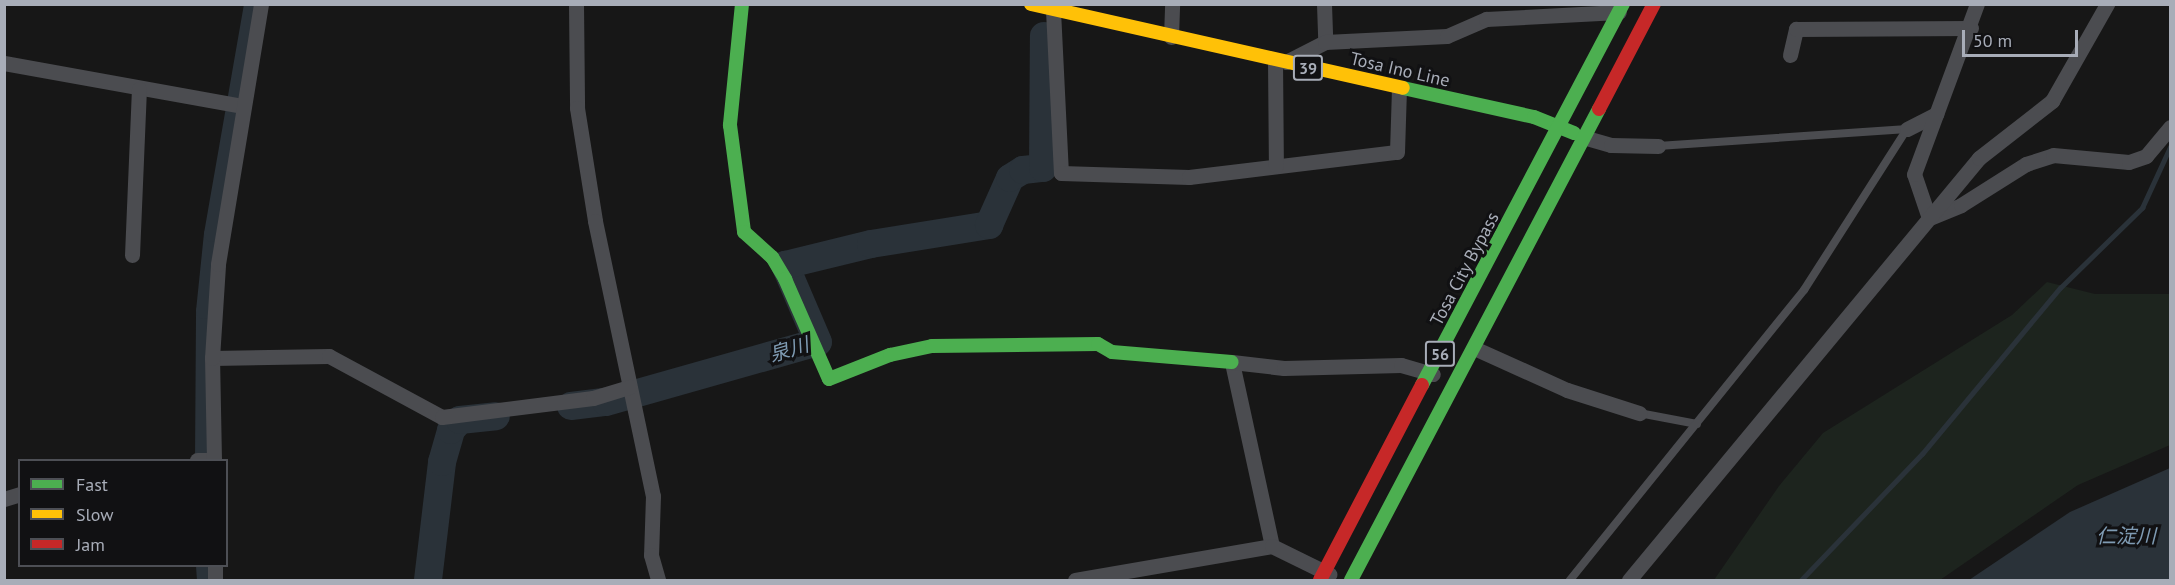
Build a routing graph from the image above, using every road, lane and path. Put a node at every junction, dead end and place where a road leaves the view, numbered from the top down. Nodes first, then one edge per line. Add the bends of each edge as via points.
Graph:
1 (261, 4) edge
2 (576, 4) edge
3 (742, 4) edge
4 (1031, 4) edge
5 (1172, 4) edge
6 (1324, 4) edge
7 (1654, 4) edge
8 (1977, 4) edge
9 (2107, 4) edge
10 (1621, 8) edge
11 (1053, 10) junction
12 (1971, 28) junction
13 (1171, 37) junction
14 (1324, 42) junction
15 (1790, 55) dead end
16 (1280, 61) junction
17 (4, 63) edge
18 (1399, 88) junction
19 (139, 89) junction
20 (236, 104) junction
21 (1936, 114) junction
22 (1559, 126) junction
23 (2170, 127) edge
24 (1907, 129) junction
25 (1583, 137) junction
26 (1658, 146) joint
27 (1276, 166) junction
28 (1929, 218) junction
29 (132, 255) dead end
30 (1474, 348) junction
31 (212, 358) junction
32 (1232, 362) junction
33 (1431, 373) junction
34 (1455, 383) junction
35 (629, 387) junction
36 (1639, 413) joint
37 (1697, 424) junction
38 (208, 459) edge
39 (1272, 546) junction
40 (1322, 576) edge
41 (658, 580) edge
42 (1075, 580) edge
43 (1340, 580) edge
44 (1351, 580) edge
45 (1570, 580) edge
46 (1629, 580) edge

1 - 20 street
2 - 35 street via 578,108
3 - 32 main road via 730,125 744,232 776,264 829,379 890,355 932,346 1098,344 1113,352
4 - 11 main road, Tosa Ino Line / 39
5 - 13 street
6 - 14 street
7 - 25 main road, 56
8 - 12 street
9 - 28 street via 2052,101 1979,158
10 - 14 street via 1486,19 1447,36
10 - 22 main road, Tosa City Bypass / 56
11 - 13 main road, Tosa Ino Line / 39
11 - 27 street via 1061,173 1189,177
12 - 15 street via 1796,28
12 - 21 street
13 - 16 main road, Tosa Ino Line / 39
14 - 16 street
16 - 18 main road, Tosa Ino Line / 39
16 - 27 street
17 - 19 street
18 - 22 main road, Tosa Ino Line / 39
18 - 27 street via 1397,152
19 - 20 street
19 - 29 street
20 - 31 street
21 - 24 street
21 - 28 street via 1914,174
22 - 25 main road, Tosa Ino Line / 39
22 - 33 main road, Tosa City Bypass / 56
23 - 28 street via 2146,156 2128,162 2053,155 2026,164 1961,205
24 - 26 lane
24 - 37 lane via 1804,290
25 - 26 street via 1611,145
25 - 30 main road, 56
28 - 46 street
30 - 34 main road, 56
30 - 36 street via 1567,390
31 - 35 street via 329,356 442,417 593,398
31 - 38 street
32 - 33 street via 1284,368 1401,365
32 - 39 street
33 - 34 street
33 - 40 main road, Tosa City Bypass / 56
34 - 44 main road, 56
35 - 41 street via 653,496 651,555
36 - 37 lane
37 - 45 lane
39 - 40 street
39 - 42 street
40 - 43 street

